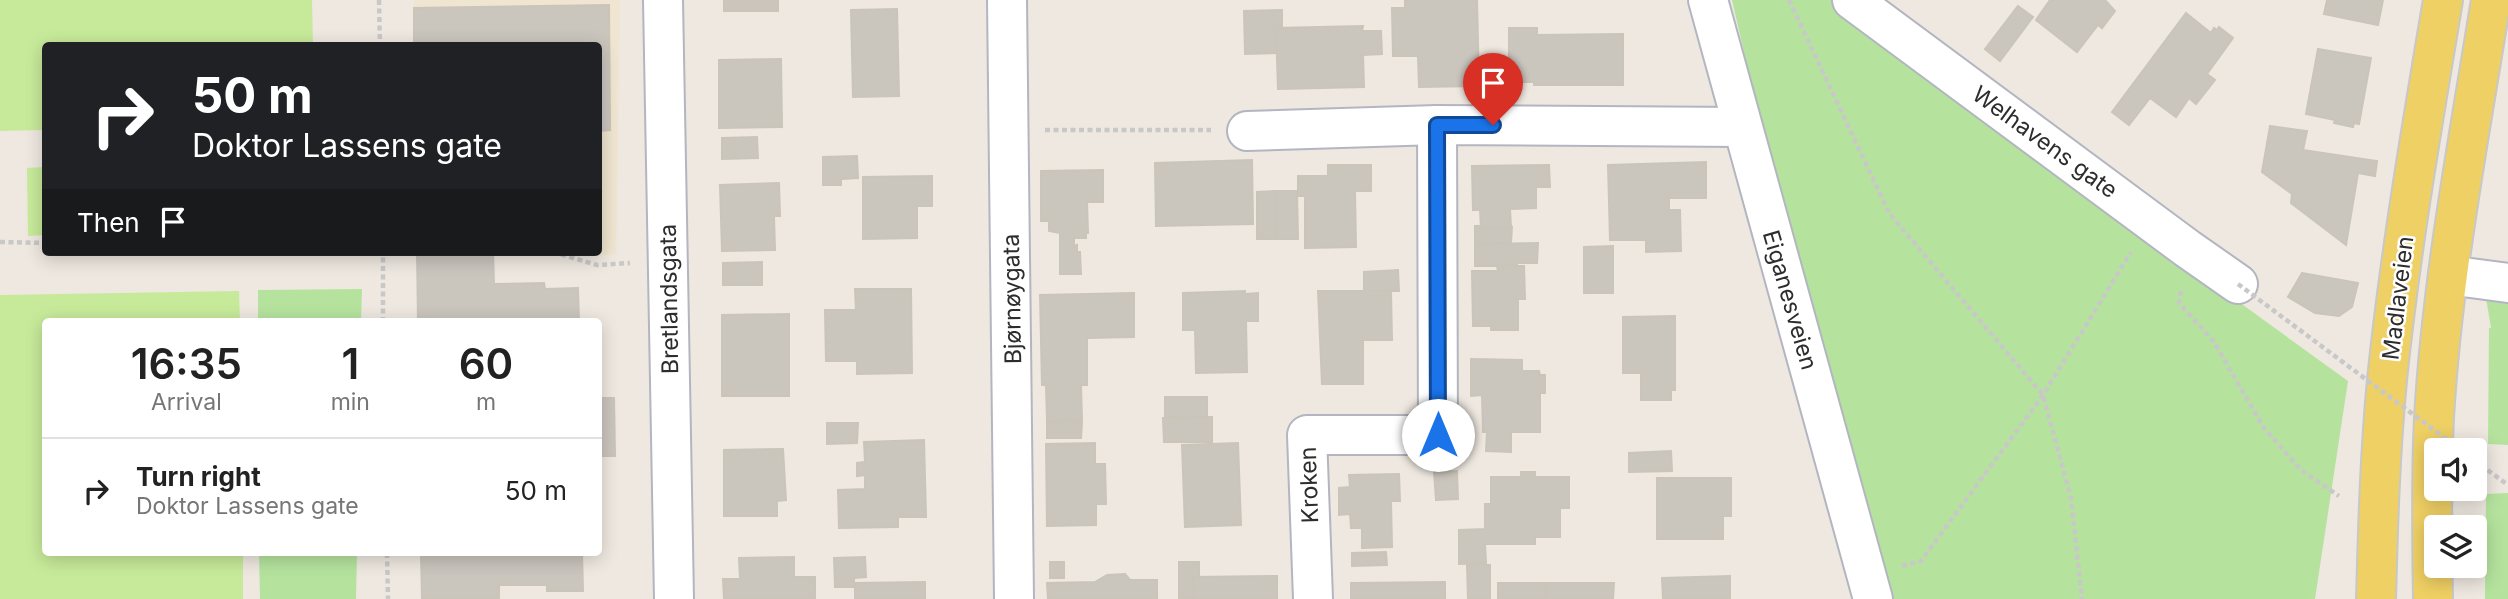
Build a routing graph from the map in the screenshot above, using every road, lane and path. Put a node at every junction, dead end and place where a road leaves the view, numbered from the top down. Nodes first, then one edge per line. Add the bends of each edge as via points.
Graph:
1 (379, 0) edge
2 (663, 0) edge
3 (1007, 0) edge
4 (1709, 0) edge
5 (1789, 0) edge
6 (1853, 0) edge
7 (2443, 0) edge
8 (2491, 0) edge
9 (380, 42) edge
10 (1437, 125) junction
11 (1742, 127) junction
12 (1009, 129) junction
13 (1192, 129) dead end
14 (1247, 131) dead end
15 (2150, 220) junction
16 (0, 242) edge
17 (42, 243) edge
18 (2188, 249) junction
19 (383, 256) edge
20 (567, 256) edge
21 (669, 264) junction
22 (2448, 275) junction
23 (2508, 283) edge
24 (2238, 284) joint
25 (383, 318) edge
26 (2043, 396) junction
27 (2445, 438) edge
28 (2487, 470) edge
29 (2508, 485) edge
30 (2339, 496) dead end
31 (387, 556) edge
32 (1870, 587) edge
33 (387, 599) edge
34 (674, 599) edge
35 (1014, 599) edge
36 (1313, 599) edge
37 (2082, 599) edge
38 (2376, 599) edge
39 (2433, 599) edge

1 - 9 path
2 - 21 street, Bretlandsgata
3 - 12 street, Bjørnøygata
4 - 11 street, Eiganesveien
5 - 26 path via 1889,213
6 - 15 street, Welhavens gate
7 - 38 main road, Madlaveien via 2387,381
8 - 22 main road, Madlaveien
10 - 11 street
10 - 14 street
10 - 36 street, Kroken via 1438,435 1307,435
11 - 32 street, Eiganesveien
12 - 13 path
12 - 35 street, Bjørnøygata
15 - 18 street, Welhavens gate
15 - 26 path
16 - 17 path
18 - 24 street, Welhavens gate
18 - 30 path via 2179,303 2214,342 2264,428 2301,470
19 - 25 path
20 - 21 path via 597,265
21 - 34 street, Bretlandsgata
22 - 23 street
22 - 39 main road, Madlaveien via 2434,419
24 - 27 path, bridge
26 - 32 path via 1921,561
26 - 37 path via 2071,498
28 - 29 path
31 - 33 path

